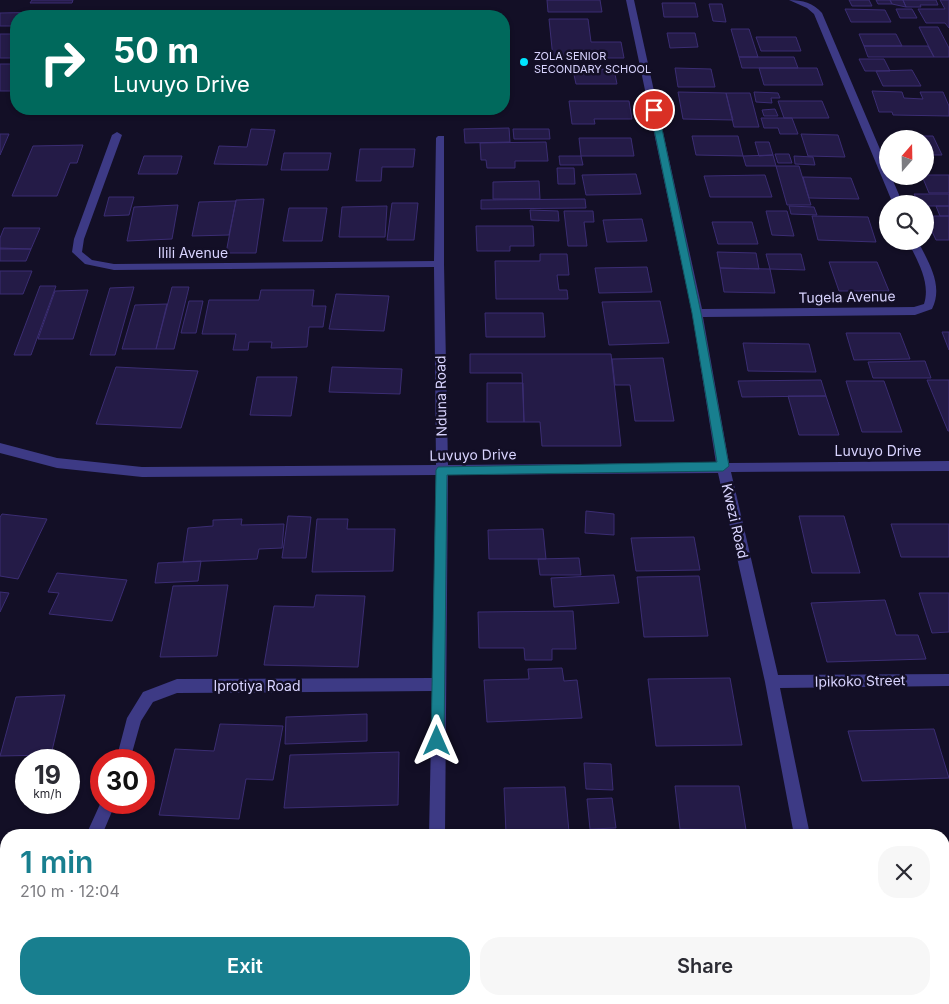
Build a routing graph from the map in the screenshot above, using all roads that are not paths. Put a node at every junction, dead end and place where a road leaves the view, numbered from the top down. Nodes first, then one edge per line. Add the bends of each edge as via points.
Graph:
1 (630, 0) edge
2 (793, 0) edge
3 (116, 135) dead end
4 (440, 138) dead end
5 (894, 195) edge
6 (918, 250) edge
7 (439, 264) junction
8 (696, 313) junction
9 (0, 448) edge
10 (723, 466) junction
11 (949, 466) edge
12 (442, 470) junction
13 (949, 680) edge
14 (772, 682) junction
15 (438, 684) junction
16 (125, 749) edge
17 (104, 814) edge
18 (97, 829) edge
19 (436, 829) edge
20 (801, 829) edge

1 - 8 street, Kwezi Road
2 - 5 street via 810,6 818,13
3 - 7 street, Ilili Avenue via 79,238 77,252 83,260 114,267
4 - 7 street, Nduna Road
6 - 8 street, Tugela Avenue via 932,286 932,297 928,306 915,311
7 - 12 street, Nduna Road
8 - 10 street, Kwezi Road
9 - 12 street, Luvuyo Drive via 58,463 142,472
10 - 11 street, Luvuyo Drive
10 - 12 street, Luvuyo Drive
10 - 14 street, Kwezi Road
12 - 15 street, Nduna Road
13 - 14 street, Ipikoko Street
14 - 20 street, Kwezi Road
15 - 16 street, Iprotiya Road via 177,686 148,697 134,718
15 - 19 street, Nduna Road
17 - 18 street

